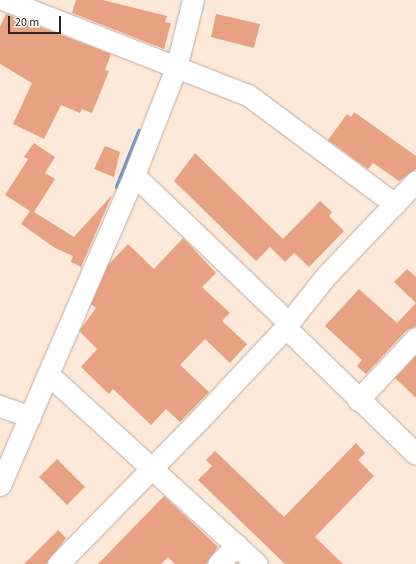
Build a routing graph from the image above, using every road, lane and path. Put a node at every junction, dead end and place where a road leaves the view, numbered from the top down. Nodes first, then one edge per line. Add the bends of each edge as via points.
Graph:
1 (5, 0) edge
2 (193, 0) edge
3 (176, 68) junction
4 (134, 175) junction
5 (416, 181) edge
6 (396, 204) junction
7 (286, 324) junction
8 (416, 338) edge
9 (49, 375) junction
10 (358, 400) junction
11 (0, 406) edge
12 (30, 417) junction
13 (416, 454) edge
14 (154, 467) junction
15 (0, 485) edge
16 (237, 545) junction
17 (58, 564) edge
18 (218, 564) edge
19 (257, 564) edge

1 - 3 street
2 - 3 street
3 - 4 street
3 - 6 street via 248,95
4 - 7 street
4 - 9 street
5 - 6 street
6 - 7 street
7 - 10 street
7 - 14 street
8 - 10 street
9 - 12 street
9 - 14 street
10 - 13 street
11 - 12 street
12 - 15 street
14 - 16 street
14 - 17 street
16 - 18 street
16 - 19 street

